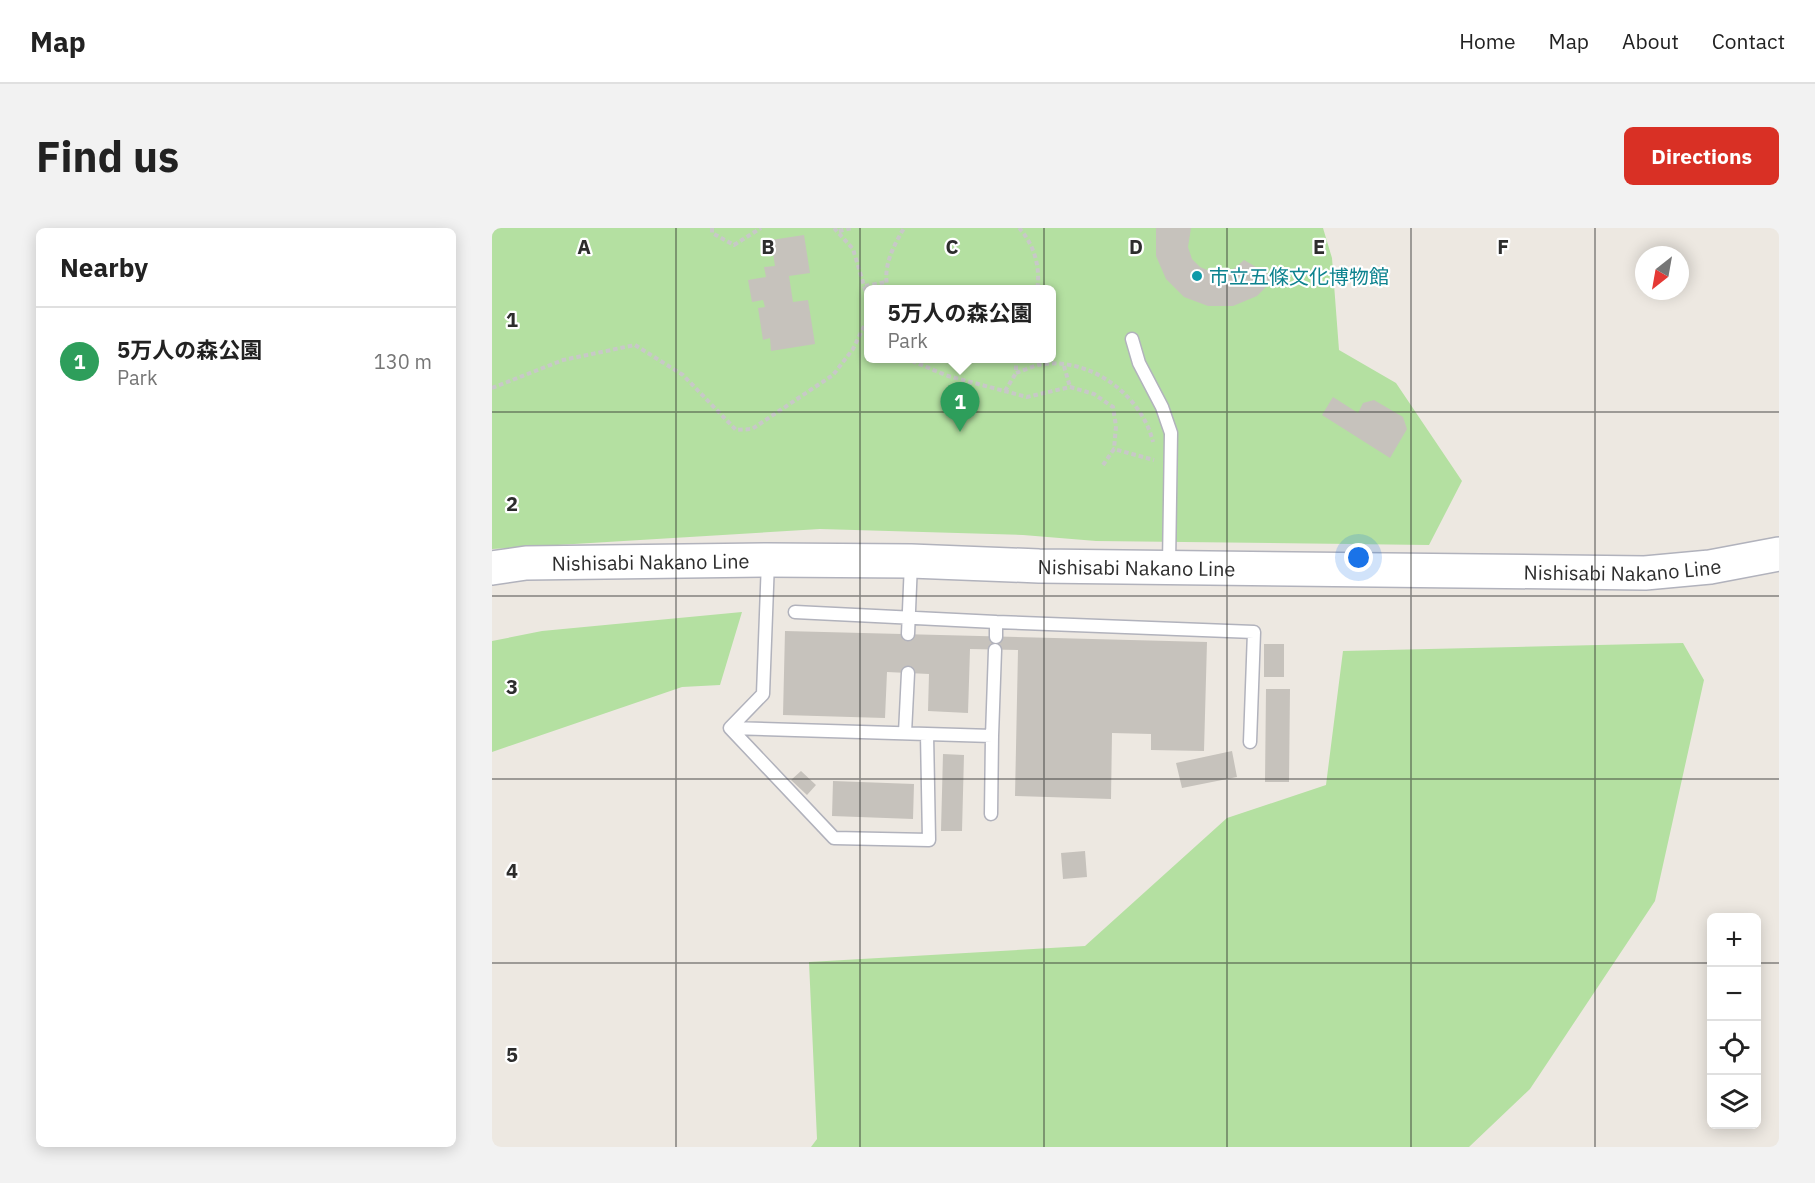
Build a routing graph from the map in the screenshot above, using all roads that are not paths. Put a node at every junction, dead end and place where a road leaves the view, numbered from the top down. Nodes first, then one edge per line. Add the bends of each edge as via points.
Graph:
1 (1132, 339) dead end
2 (1779, 554) edge
3 (768, 560) junction
4 (911, 561) junction
5 (1169, 567) junction
6 (492, 568) edge
7 (795, 612) dead end
8 (909, 616) junction
9 (996, 622) junction
10 (908, 634) dead end
11 (908, 673) dead end
12 (730, 728) junction
13 (905, 733) junction
14 (927, 734) junction
15 (992, 736) junction
16 (1250, 742) dead end
17 (990, 814) dead end

1 - 5 lane via 1171,433
2 - 5 main road, Nishisabi Nakano Line via 1710,567 1645,573
3 - 4 main road, Nishisabi Nakano Line
3 - 6 main road, Nishisabi Nakano Line via 526,563
3 - 12 lane via 764,694
4 - 5 main road, Nishisabi Nakano Line
4 - 8 lane
7 - 8 lane
8 - 9 lane
8 - 10 lane
9 - 15 lane
9 - 16 lane via 1254,632
11 - 13 lane
12 - 13 lane
12 - 14 lane via 834,838 929,840
13 - 14 lane
14 - 15 lane
15 - 17 lane

